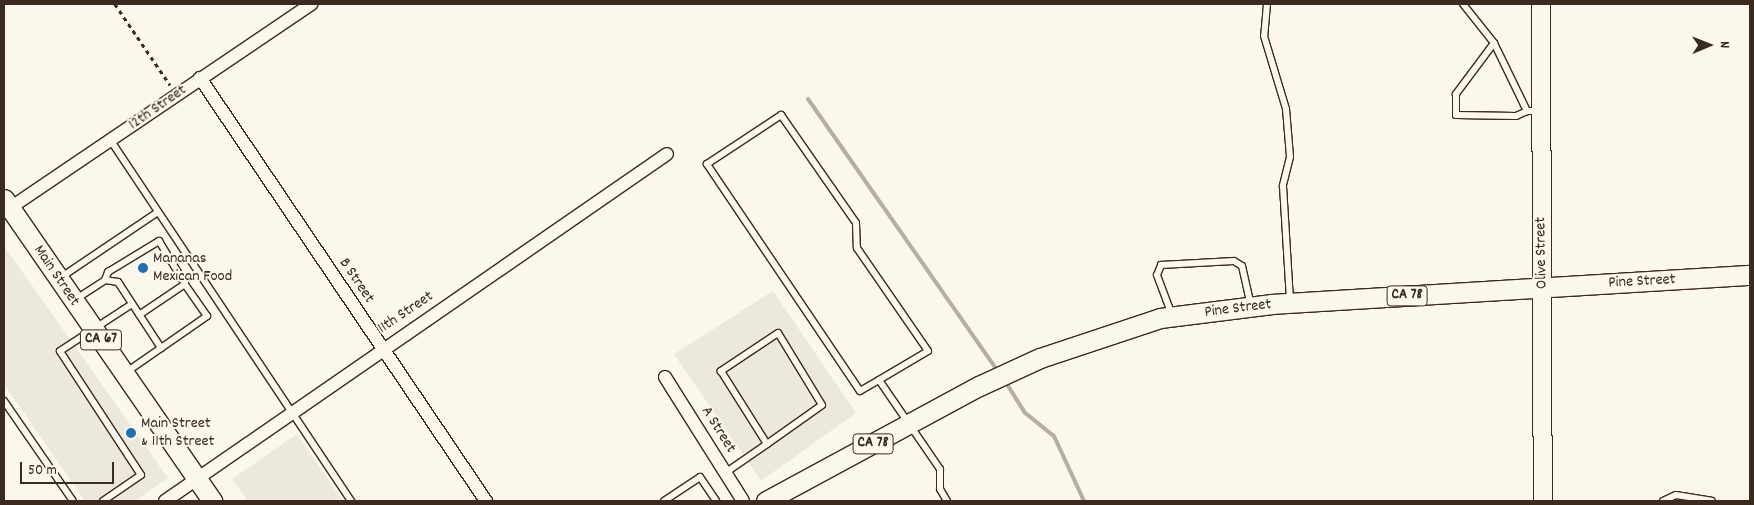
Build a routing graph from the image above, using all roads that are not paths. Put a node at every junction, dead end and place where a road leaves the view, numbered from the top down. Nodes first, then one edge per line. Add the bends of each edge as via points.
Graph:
1 (312, 4) edge
2 (1267, 4) edge
3 (1463, 4) edge
4 (1541, 4) edge
5 (1494, 44) junction
6 (200, 78) junction
7 (1534, 111) junction
8 (111, 141) junction
9 (666, 154) dead end
10 (6, 206) edge
11 (158, 212) junction
12 (1750, 276) edge
13 (58, 279) junction
14 (105, 280) junction
15 (185, 284) junction
16 (1542, 288) junction
17 (74, 301) junction
18 (1290, 303) junction
19 (132, 304) junction
20 (1252, 307) junction
21 (139, 315) junction
22 (1173, 316) junction
23 (93, 329) junction
24 (161, 348) junction
25 (382, 348) junction
26 (124, 374) junction
27 (665, 377) dead end
28 (880, 380) junction
29 (4, 401) edge
30 (292, 410) junction
31 (907, 425) junction
32 (767, 444) junction
33 (725, 473) junction
34 (196, 479) junction
35 (73, 501) edge
36 (103, 501) edge
37 (165, 501) edge
38 (212, 501) edge
39 (351, 501) edge
40 (486, 501) edge
41 (664, 501) edge
42 (716, 501) edge
43 (743, 501) edge
44 (766, 501) edge
45 (948, 501) edge
46 (1543, 501) edge
47 (1663, 501) edge
48 (1712, 501) edge

1 - 6 street, 12th Street
2 - 18 lane via 1264,36 1286,109 1290,157 1283,186
3 - 5 lane
4 - 7 street, Olive Street
5 - 7 lane
5 - 7 lane via 1456,94 1456,115 1516,116
6 - 8 street, 12th Street
6 - 25 street, B Street
7 - 16 street, Olive Street
8 - 10 street, 12th Street
8 - 11 lane
9 - 25 street, 11th Street
10 - 13 main road, Main Street / CA 67
11 - 13 lane
11 - 30 lane
12 - 16 main road, Pine Street / CA 78
13 - 17 main road, Main Street / CA 67
14 - 15 lane via 108,272 159,241
14 - 17 lane
14 - 19 lane via 118,282
15 - 21 lane
15 - 24 lane via 207,316
16 - 18 main road, Pine Street / CA 78
16 - 46 street, Olive Street
17 - 23 main road, Main Street / CA 67
18 - 20 main road, Pine Street / CA 78
19 - 21 lane
19 - 23 lane
20 - 22 main road, Pine Street / CA 78
20 - 22 lane via 1242,266 1234,261 1161,265 1157,274
21 - 24 lane
22 - 31 main road, Pine Street / CA 78 via 1103,335 979,386
23 - 26 main road, Main Street / CA 67
23 - 36 lane via 60,351 141,475
24 - 26 lane
25 - 30 street, 11th Street
25 - 40 street, B Street
26 - 34 main road, Main Street / CA 67
27 - 33 street, A Street
28 - 28 lane via 928,352 857,248 856,223 781,115 707,164 860,391
28 - 31 lane
29 - 35 lane
30 - 34 street, 11th Street
30 - 39 lane
31 - 44 main road, Pine Street / CA 78
31 - 45 lane via 923,440 940,469 940,489
32 - 32 lane via 822,405 778,333 721,371
32 - 33 lane
33 - 43 street, A Street
34 - 37 street, 11th Street
34 - 38 main road, Main Street / CA 67
41 - 42 lane via 700,477
47 - 48 lane via 1676,495

